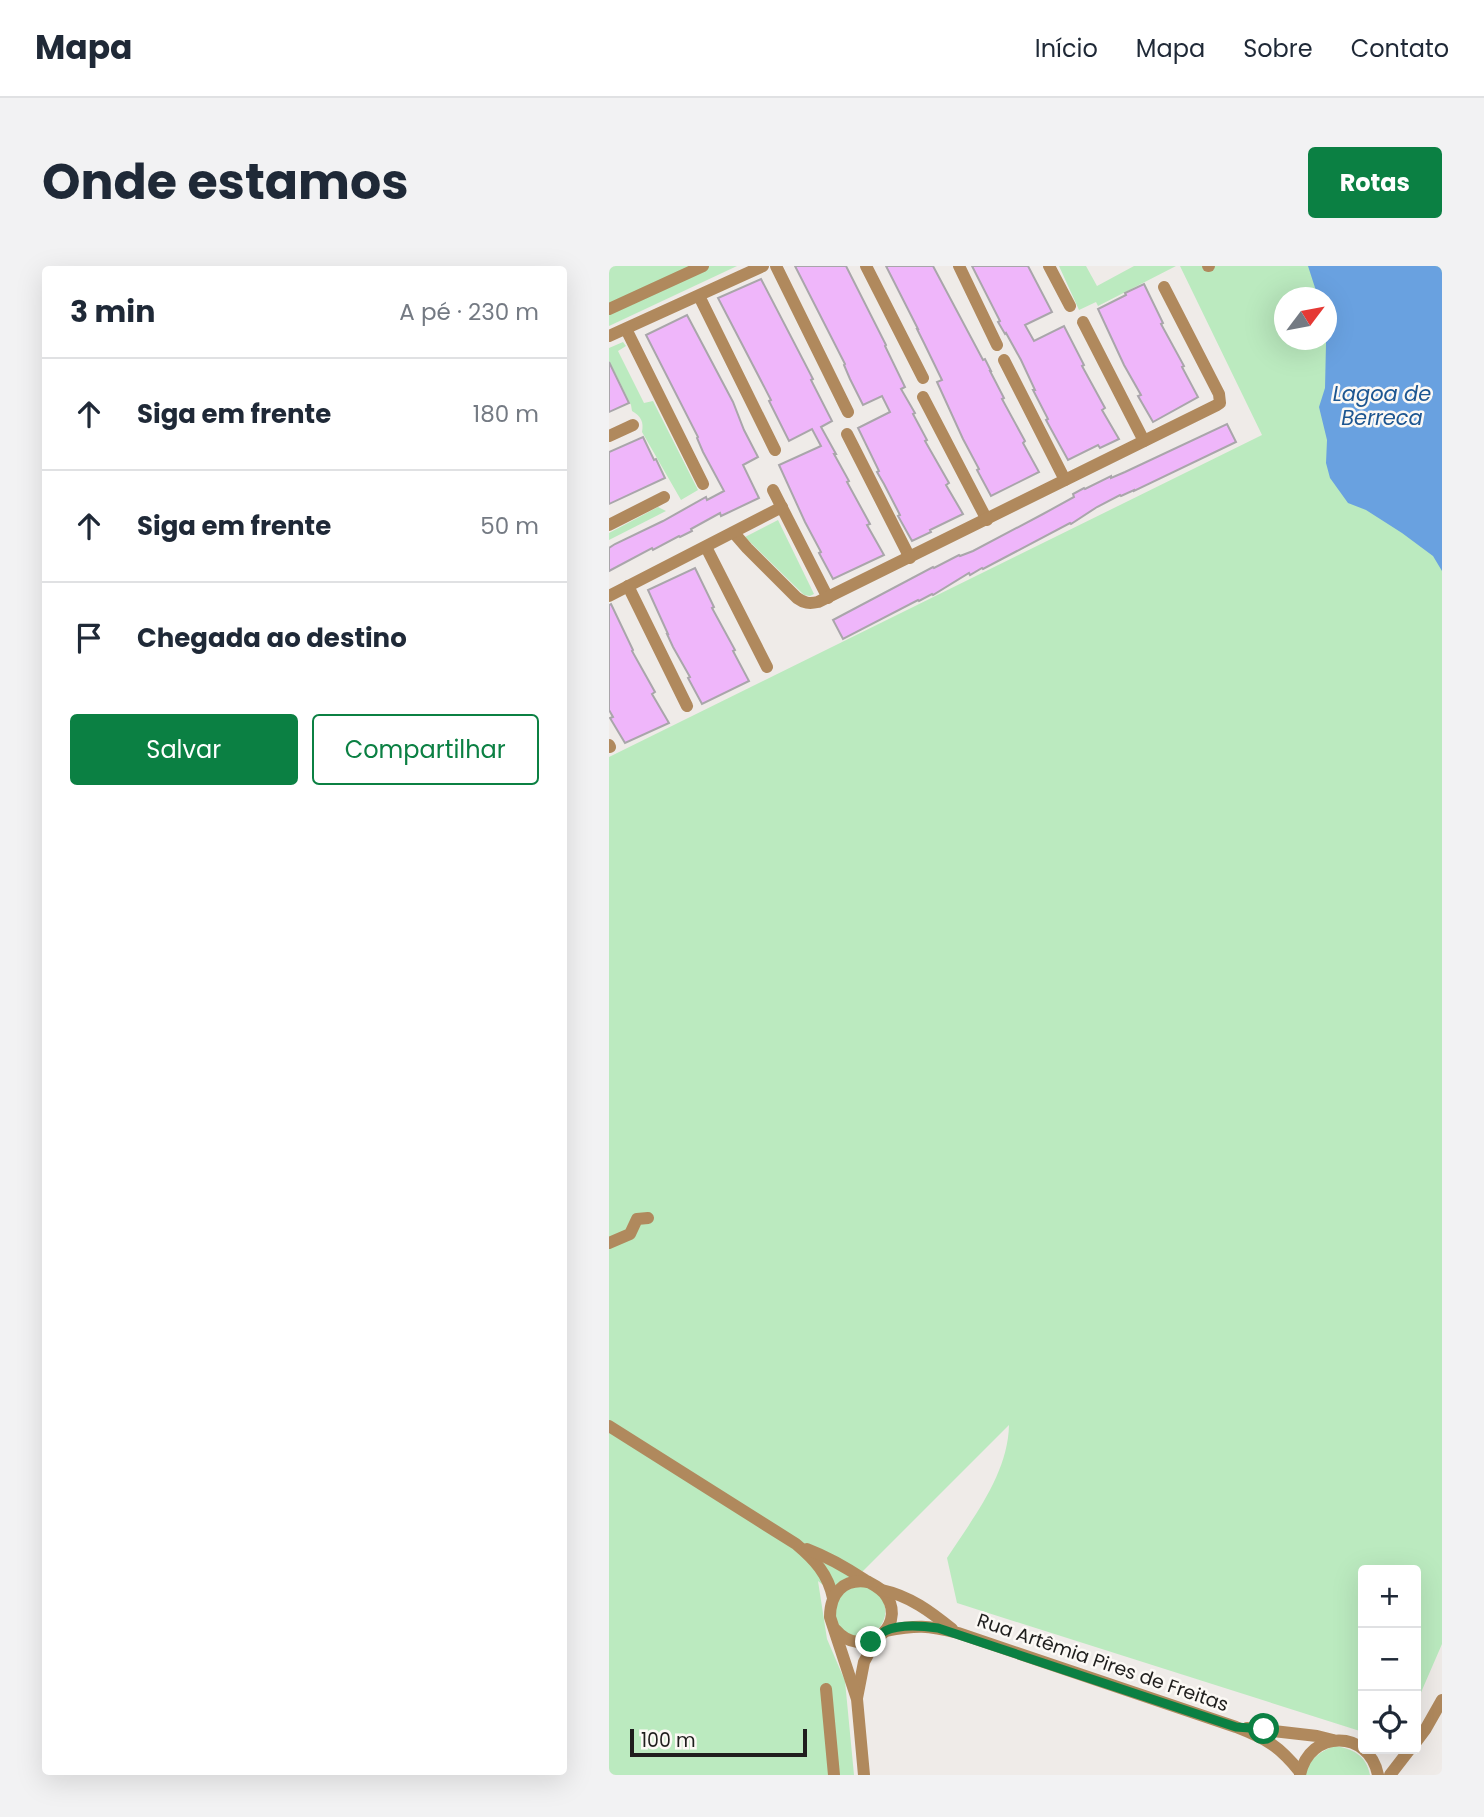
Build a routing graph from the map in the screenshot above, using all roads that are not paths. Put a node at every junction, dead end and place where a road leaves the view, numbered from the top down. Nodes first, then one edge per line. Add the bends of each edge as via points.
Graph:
1 (703, 266) edge
2 (763, 266) edge
3 (776, 266) edge
4 (866, 266) edge
5 (959, 266) edge
6 (1049, 266) edge
7 (1164, 287) dead end
8 (699, 296) junction
9 (1070, 306) dead end
10 (609, 309) edge
11 (1083, 322) dead end
12 (626, 329) junction
13 (609, 336) edge
14 (997, 345) dead end
15 (1004, 360) dead end
16 (923, 378) dead end
17 (923, 397) dead end
18 (848, 412) dead end
19 (633, 425) dead end
20 (847, 435) dead end
21 (609, 436) edge
22 (1144, 441) junction
23 (775, 450) dead end
24 (1065, 480) junction
25 (703, 484) dead end
26 (773, 490) dead end
27 (664, 497) dead end
28 (782, 507) junction
29 (987, 520) junction
30 (609, 525) edge
31 (734, 533) junction
32 (706, 547) junction
33 (910, 558) junction
34 (628, 586) junction
35 (609, 596) edge
36 (828, 598) junction
37 (767, 667) dead end
38 (687, 706) dead end
39 (648, 1218) dead end
40 (609, 1243) edge
41 (609, 1426) edge
42 (796, 1545) junction
43 (868, 1582) junction
44 (883, 1590) junction
45 (833, 1598) junction
46 (834, 1627) junction
47 (958, 1633) junction
48 (881, 1635) junction
49 (826, 1689) dead end
50 (857, 1699) junction
51 (1442, 1700) edge
52 (1236, 1727) junction
53 (1421, 1731) edge
54 (1333, 1741) junction
55 (1358, 1746) edge
56 (1368, 1754) edge
57 (1406, 1754) edge
58 (1300, 1773) edge
59 (834, 1775) edge
60 (864, 1775) edge
61 (1378, 1775) edge
62 (1390, 1775) edge

1 - 10 street
2 - 8 street
3 - 18 street
4 - 16 street
5 - 14 street
6 - 9 street
7 - 22 street via 1220,403
8 - 12 street
8 - 23 street
11 - 22 street
12 - 13 street
12 - 25 street
15 - 24 street
17 - 29 street
19 - 21 street
20 - 33 street
22 - 24 street
24 - 29 street
26 - 28 street
27 - 30 street
28 - 31 street
28 - 36 street
29 - 33 street
31 - 32 street
31 - 36 street via 804,603
32 - 34 street
32 - 37 street
33 - 36 street
34 - 35 street
34 - 38 street
39 - 40 street via 637,1219 629,1234
41 - 42 street
42 - 43 street
42 - 45 street via 824,1572
43 - 44 street
43 - 45 street via 850,1583
44 - 47 street via 913,1601
44 - 48 street via 892,1610
45 - 46 street via 830,1617
46 - 48 street via 849,1641 864,1643
46 - 50 street
47 - 48 street via 913,1626
47 - 52 street, Rua Artêmia Pires de Freitas
48 - 50 street via 864,1662
49 - 59 street
50 - 60 street
51 - 53 street
52 - 54 street
52 - 58 street via 1277,1746
54 - 55 street
54 - 58 street via 1312,1751
56 - 61 street
57 - 62 street

